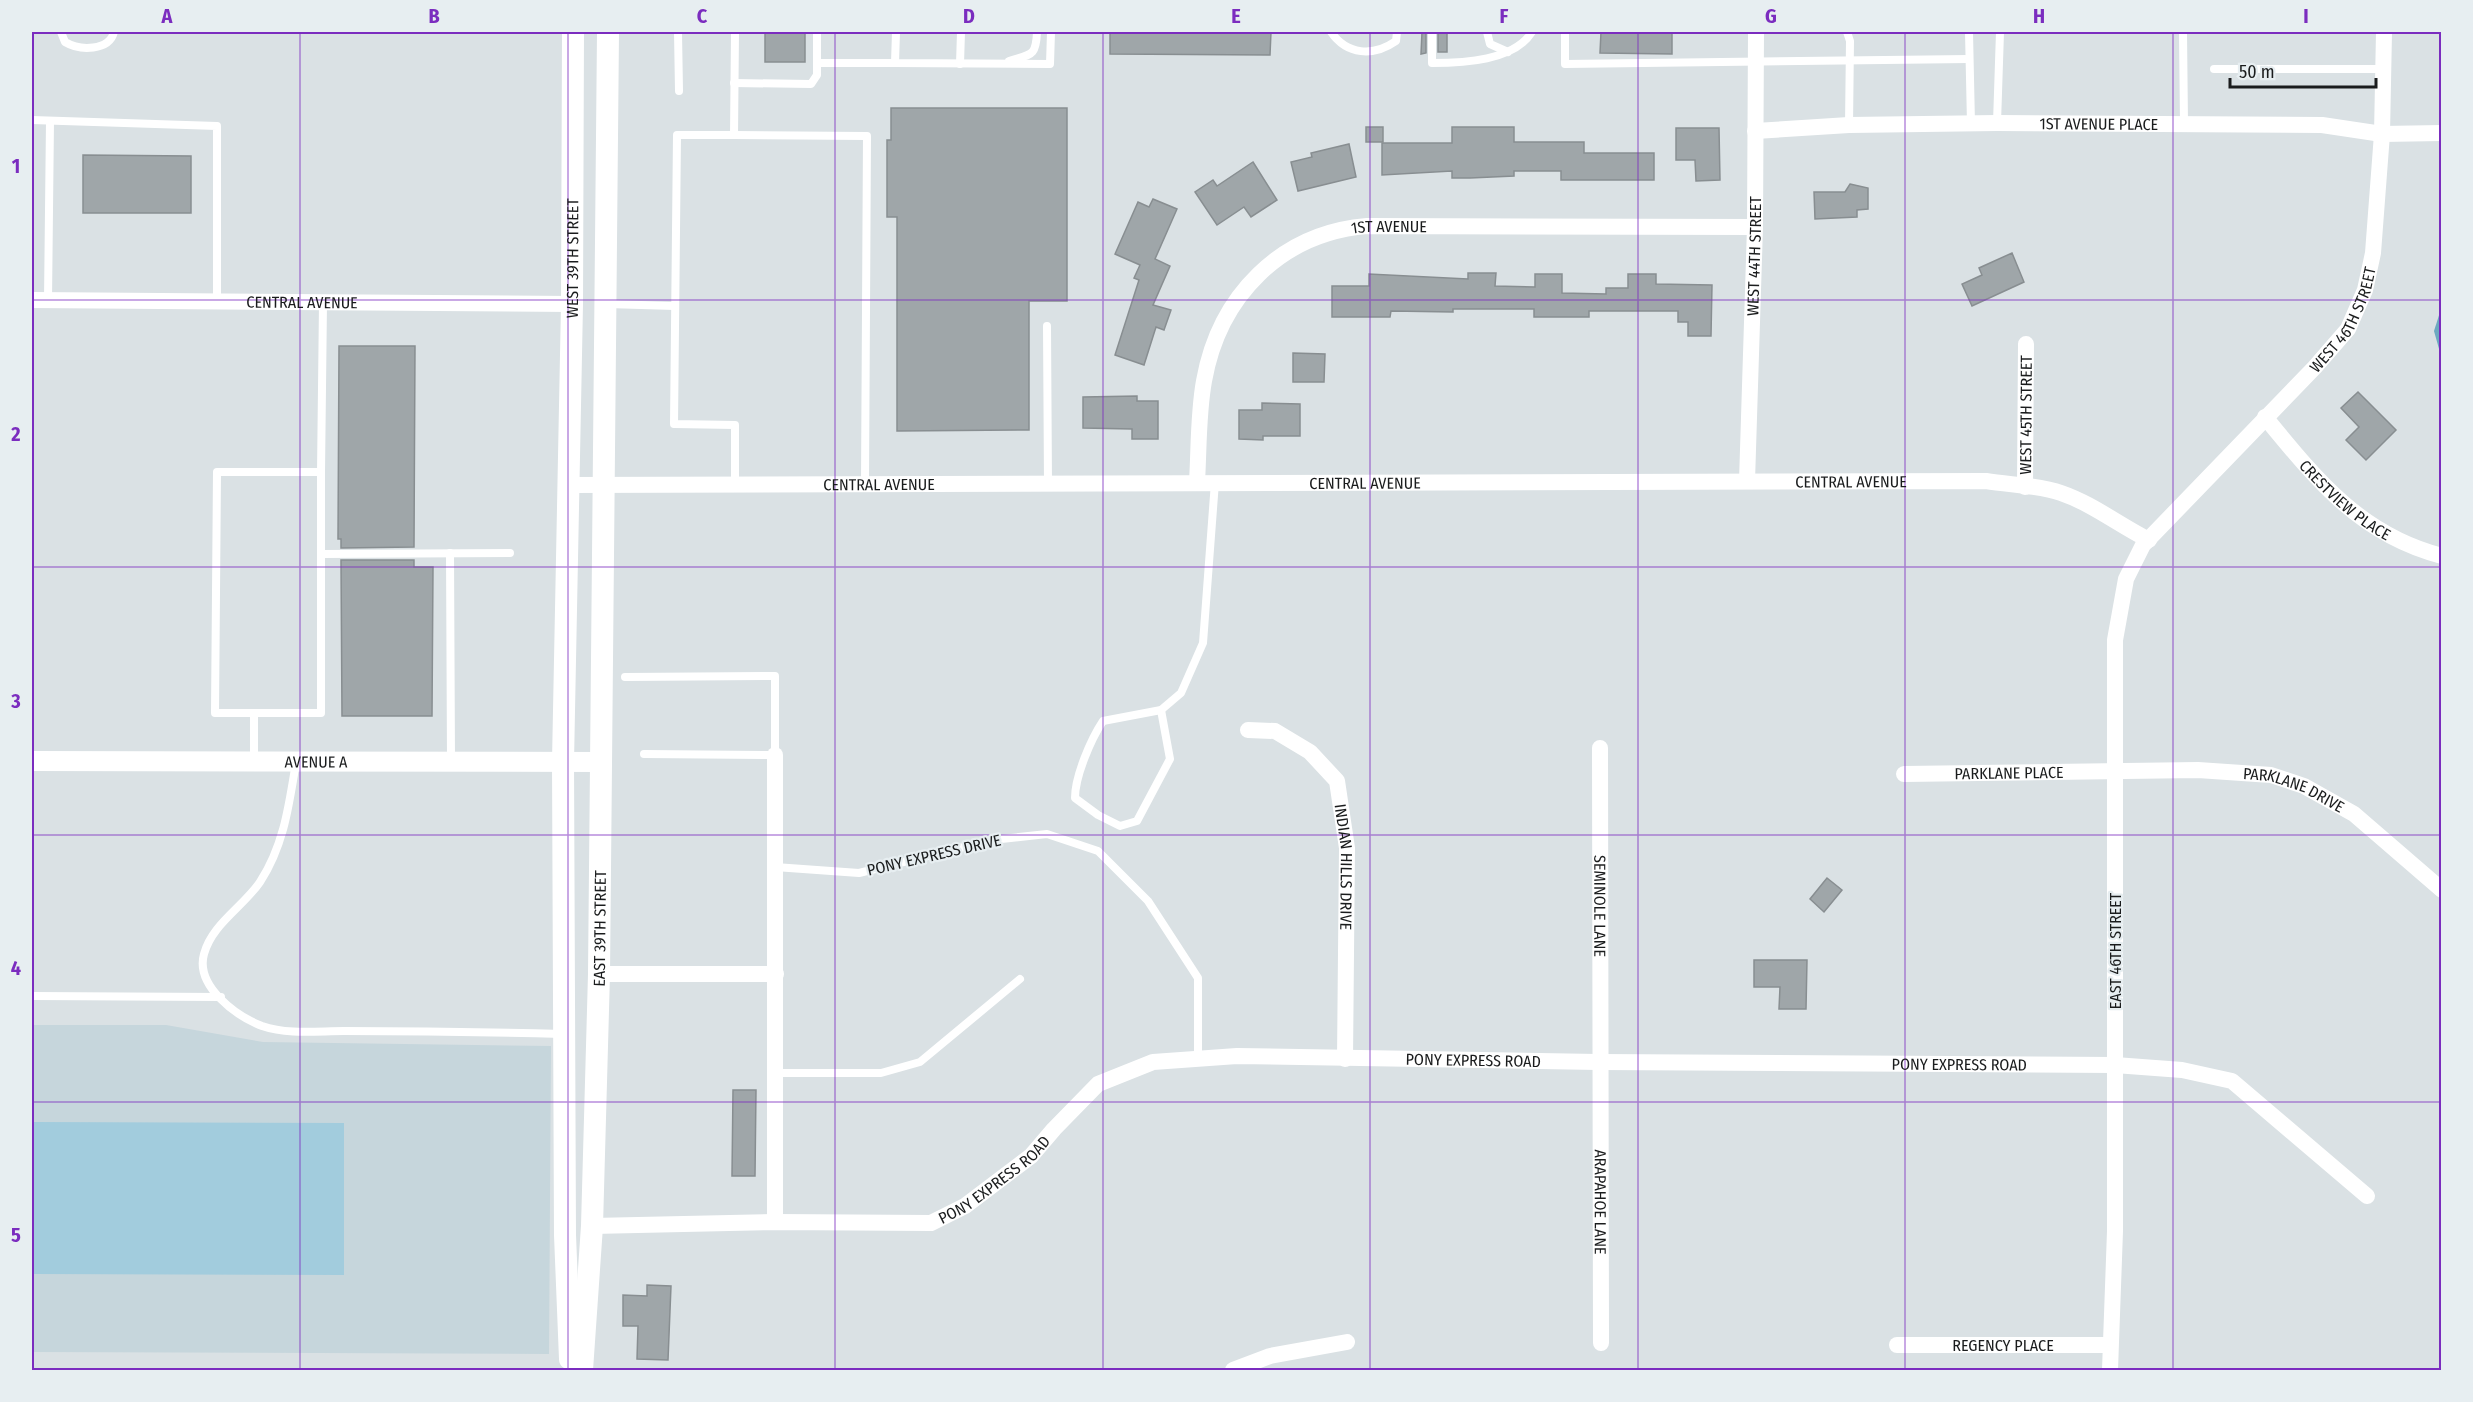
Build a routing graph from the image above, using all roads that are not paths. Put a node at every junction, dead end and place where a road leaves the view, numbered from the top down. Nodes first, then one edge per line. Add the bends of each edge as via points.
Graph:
1 (61, 32) edge
2 (114, 32) edge
3 (573, 32) edge
4 (608, 32) edge
5 (678, 32) edge
6 (735, 32) edge
7 (817, 32) edge
8 (896, 32) edge
9 (961, 32) edge
10 (1037, 32) edge
11 (1051, 32) edge
12 (1331, 32) edge
13 (1397, 32) edge
14 (1432, 32) edge
15 (1486, 32) edge
16 (1532, 32) edge
17 (1565, 32) edge
18 (1756, 32) edge
19 (1847, 32) edge
20 (1969, 32) edge
21 (2000, 32) edge
22 (2182, 32) edge
23 (2384, 32) edge
24 (1509, 52) junction
25 (1850, 59) junction
26 (1969, 59) junction
27 (1756, 61) junction
28 (817, 63) junction
29 (895, 63) junction
30 (960, 64) junction
31 (1000, 64) junction
32 (2214, 69) dead end
33 (2384, 69) junction
34 (734, 83) junction
35 (679, 91) dead end
36 (32, 120) edge
37 (50, 121) junction
38 (1997, 123) junction
39 (1971, 124) junction
40 (2184, 124) junction
41 (1849, 125) junction
42 (1755, 131) junction
43 (2442, 133) edge
44 (2382, 134) junction
45 (734, 135) junction
46 (1755, 227) junction
47 (40, 300) edge
48 (217, 302) junction
49 (323, 303) junction
50 (572, 304) junction
51 (606, 304) junction
52 (675, 306) junction
53 (1047, 326) dead end
54 (2026, 344) dead end
55 (2265, 417) junction
56 (321, 472) junction
57 (1747, 481) junction
58 (1197, 482) junction
59 (1215, 482) junction
60 (865, 484) junction
61 (569, 485) junction
62 (604, 485) junction
63 (735, 485) junction
64 (1048, 485) junction
65 (2025, 487) junction
66 (2149, 540) junction
67 (450, 553) junction
68 (510, 553) dead end
69 (321, 554) junction
70 (2442, 556) edge
71 (625, 676) dead end
72 (1161, 710) junction
73 (254, 713) junction
74 (1248, 730) dead end
75 (1600, 748) dead end
76 (644, 754) dead end
77 (775, 754) junction
78 (32, 761) edge
79 (254, 761) junction
80 (296, 762) junction
81 (450, 762) junction
82 (563, 762) junction
83 (601, 762) junction
84 (2115, 770) junction
85 (1904, 774) dead end
86 (775, 867) junction
87 (2442, 890) edge
88 (599, 974) junction
89 (777, 974) junction
90 (1020, 979) dead end
91 (32, 996) edge
92 (221, 997) junction
93 (566, 1034) junction
94 (1198, 1059) junction
95 (1345, 1059) junction
96 (1598, 1062) junction
97 (2115, 1065) junction
98 (775, 1073) junction
99 (2367, 1196) dead end
100 (775, 1222) junction
101 (592, 1226) junction
102 (1347, 1342) dead end
103 (1600, 1343) dead end
104 (2110, 1345) junction
105 (1897, 1346) dead end
106 (571, 1371) edge
107 (582, 1371) edge
108 (1233, 1371) edge
109 (2110, 1371) edge

1 - 2 lane via 65,42 76,47 106,45
3 - 50 main road, WEST 39TH STREET
4 - 51 main road, WEST 39TH STREET
5 - 35 lane
6 - 34 lane
7 - 28 lane
8 - 29 lane
9 - 30 lane
10 - 31 lane via 1033,54
11 - 31 lane via 1050,64
12 - 13 lane via 1339,43 1354,52 1382,51 1396,41
14 - 24 lane via 1432,63
15 - 24 lane via 1490,44
16 - 24 lane
17 - 27 lane via 1565,64
18 - 27 street, WEST 44TH STREET
19 - 25 lane
20 - 26 lane
21 - 38 lane
22 - 40 lane
23 - 33 street, WEST 46TH STREET
25 - 26 lane
25 - 27 lane
25 - 41 lane
26 - 39 lane
27 - 42 street, WEST 44TH STREET
28 - 29 lane
28 - 34 lane via 817,75 811,84
29 - 30 lane
30 - 31 lane
32 - 33 lane
33 - 44 street, WEST 46TH STREET
34 - 45 lane
36 - 37 lane
37 - 47 lane
37 - 48 lane via 217,126
38 - 39 street, 1ST AVENUE PLACE
38 - 40 street, 1ST AVENUE PLACE
39 - 41 street, 1ST AVENUE PLACE
40 - 44 street, 1ST AVENUE PLACE via 2322,125
41 - 42 street, 1ST AVENUE PLACE
42 - 46 street, WEST 44TH STREET
43 - 44 street, 1ST AVENUE PLACE
44 - 55 street, WEST 46TH STREET via 2373,253 2365,290 2348,328 2315,368
45 - 52 lane via 677,135
45 - 60 lane via 867,136
46 - 57 street, WEST 44TH STREET
46 - 58 street, 1ST AVENUE via 1367,226 1329,232 1309,240 1256,275 1218,335 1204,380
47 - 48 street, CENTRAL AVENUE
48 - 49 street, CENTRAL AVENUE
49 - 50 street, CENTRAL AVENUE
49 - 56 lane
50 - 61 main road, WEST 39TH STREET
51 - 52 lane
51 - 62 main road, WEST 39TH STREET
52 - 63 lane via 674,424 735,425
53 - 64 lane
54 - 65 street, WEST 45TH STREET
55 - 66 street, WEST 46TH STREET
55 - 70 street, CRESTVIEW PLACE via 2320,484 2365,523 2421,551
56 - 69 lane
56 - 73 lane via 217,472 215,713
57 - 59 street, CENTRAL AVENUE
57 - 65 street, CENTRAL AVENUE via 1986,481
58 - 59 street, CENTRAL AVENUE
58 - 64 street, CENTRAL AVENUE
59 - 72 lane via 1203,643 1181,693
60 - 63 street, CENTRAL AVENUE
60 - 64 street, CENTRAL AVENUE
61 - 62 street, CENTRAL AVENUE
61 - 82 main road, EAST 39TH STREET
62 - 63 street, CENTRAL AVENUE
62 - 83 main road, EAST 39TH STREET
65 - 66 street, CENTRAL AVENUE via 2059,492 2087,503
66 - 84 street, EAST 46TH STREET via 2126,579 2115,640
67 - 68 lane
67 - 69 lane
67 - 81 lane
69 - 73 lane via 321,713
71 - 77 lane via 775,676
72 - 72 lane via 1103,721 1092,737 1076,798 1120,826 1137,821 1170,759
73 - 79 lane
74 - 95 street, INDIAN HILLS DRIVE via 1275,731 1310,752 1337,782 1347,848
75 - 96 street, SEMINOLE LANE
76 - 77 lane
77 - 86 street
78 - 79 street, AVENUE A
79 - 80 street, AVENUE A
80 - 81 street, AVENUE A
80 - 92 lane via 278,853 258,885 221,924 204,954 204,976
81 - 82 street, AVENUE A
82 - 83 street, AVENUE A
82 - 93 main road, EAST 39TH STREET
83 - 88 main road, EAST 39TH STREET
84 - 85 street, PARKLANE PLACE
84 - 87 street, PARKLANE DRIVE via 2271,775 2304,786 2354,814
84 - 97 street, EAST 46TH STREET
86 - 89 street
86 - 94 lane, PONY EXPRESS DRIVE via 859,873 992,840 1047,834 1098,851 1148,901 1198,978
88 - 89 street
88 - 101 main road, EAST 39TH STREET
89 - 98 street
90 - 98 lane via 920,1062 881,1073
91 - 92 lane
92 - 93 lane via 230,1008 263,1026 308,1032
93 - 106 main road, EAST 39TH STREET via 565,1235
94 - 95 street, PONY EXPRESS ROAD
94 - 100 street, PONY EXPRESS ROAD via 1153,1062 1098,1084 1031,1156 965,1206 931,1223
95 - 96 street, PONY EXPRESS ROAD
96 - 97 street, PONY EXPRESS ROAD
96 - 103 street, ARAPAHOE LANE
97 - 99 street, PONY EXPRESS ROAD via 2182,1070 2232,1081
97 - 104 street, EAST 46TH STREET
98 - 100 street
100 - 101 street, PONY EXPRESS ROAD
101 - 107 main road, EAST 39TH STREET
102 - 108 street via 1270,1356
104 - 105 street, REGENCY PLACE
104 - 109 street, EAST 46TH STREET

